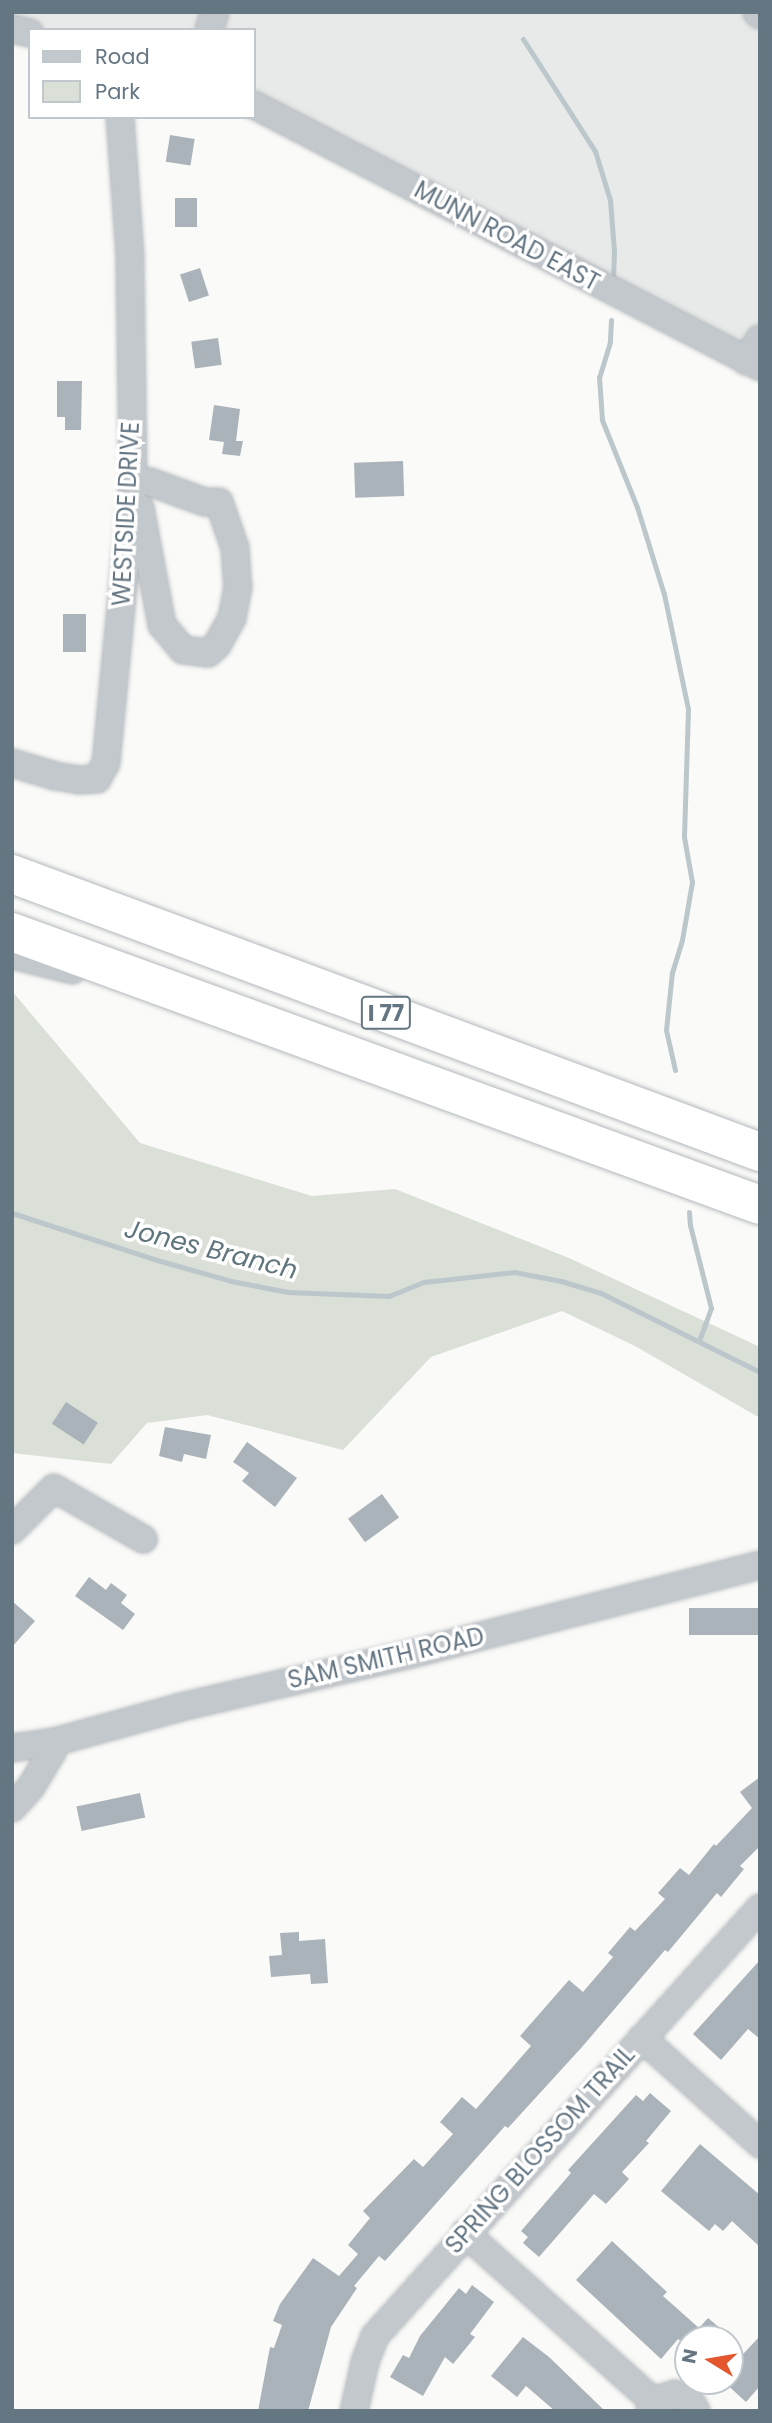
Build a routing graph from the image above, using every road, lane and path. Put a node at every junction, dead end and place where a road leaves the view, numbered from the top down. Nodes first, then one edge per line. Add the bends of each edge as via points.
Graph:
1 (256, 107) edge
2 (120, 119) edge
3 (755, 355) edge
4 (142, 484) junction
5 (12, 763) edge
6 (12, 874) edge
7 (12, 932) edge
8 (12, 955) edge
9 (165, 988) junction
10 (760, 1152) edge
11 (760, 1205) edge
12 (12, 1530) edge
13 (143, 1539) dead end
14 (760, 1565) edge
15 (54, 1742) junction
16 (12, 1748) edge
17 (12, 1808) edge
18 (760, 1908) edge
19 (642, 2038) junction
20 (760, 2144) edge
21 (466, 2233) junction
22 (652, 2407) edge
23 (354, 2411) edge
24 (696, 2411) edge

1 - 3 street, MUNN ROAD EAST
2 - 4 street, WESTSIDE DRIVE
4 - 4 street via 141,516 162,625 183,650 208,653 232,618 238,587 235,548 225,515 219,502
4 - 5 street, WESTSIDE DRIVE via 106,763 97,779 79,780
6 - 10 highway, I 77
7 - 9 highway, I 77
8 - 9 street
9 - 11 highway, I 77
12 - 13 street via 54,1488
14 - 15 street, SAM SMITH ROAD
15 - 16 street, SAM SMITH ROAD
15 - 17 street via 31,1787
18 - 19 street, SPRING BLOSSOM TRAIL
19 - 20 street
19 - 21 street, SPRING BLOSSOM TRAIL
21 - 22 street
21 - 23 street, SPRING BLOSSOM TRAIL via 375,2336
22 - 24 street via 675,2395 690,2401

